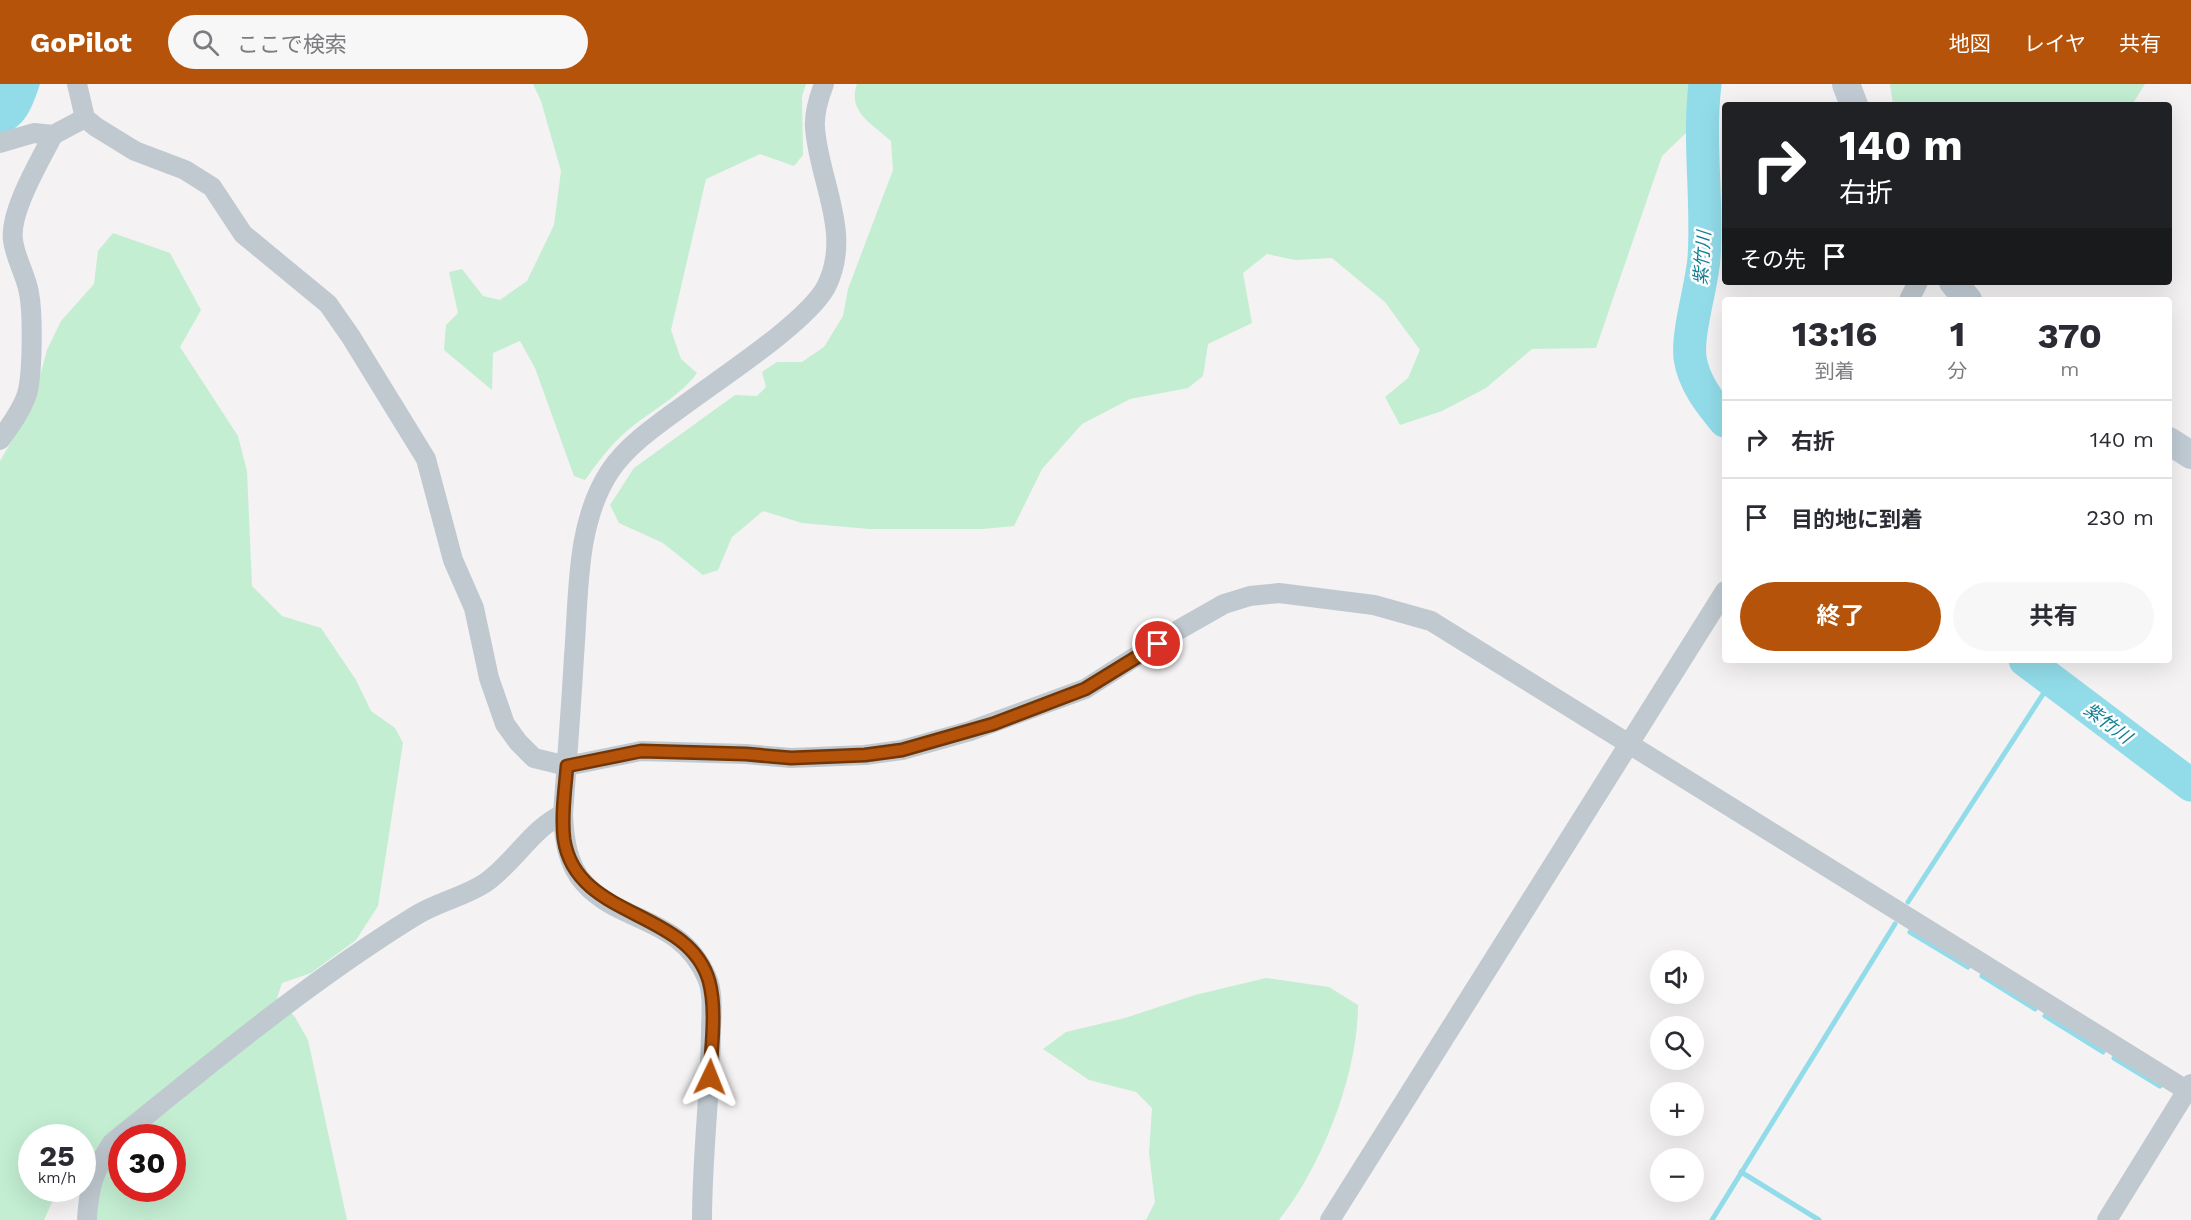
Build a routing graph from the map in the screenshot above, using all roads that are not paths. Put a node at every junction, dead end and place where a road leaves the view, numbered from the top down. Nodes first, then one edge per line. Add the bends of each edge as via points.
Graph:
1 (77, 84) edge
2 (824, 84) edge
3 (1846, 84) edge
4 (1853, 102) edge
5 (85, 118) junction
6 (53, 135) junction
7 (0, 143) edge
8 (1956, 285) edge
9 (1966, 297) edge
10 (0, 440) edge
11 (2172, 443) edge
12 (2191, 455) edge
13 (1722, 596) edge
14 (1628, 744) junction
15 (567, 766) junction
16 (563, 814) junction
17 (2190, 1089) edge
18 (87, 1220) edge
19 (702, 1220) edge
20 (1330, 1220) edge
21 (2107, 1220) edge

1 - 5 street
2 - 15 street via 815,126 836,229 836,250 825,287 798,320 640,438 610,470 587,526
3 - 4 main road
5 - 6 street
5 - 15 street via 135,151 202,179 212,187 243,234 328,304 426,459 444,532 474,608 489,678 506,724 534,758
6 - 7 street via 34,133
6 - 10 street via 25,190 14,226 13,240 30,294 30,371 27,395
8 - 9 main road
11 - 12 main road
13 - 14 street
14 - 15 street via 1431,621 1374,605 1279,593 1224,604 1085,689 1004,720 902,750 791,758 641,751
14 - 17 street
14 - 20 street
15 - 16 street
16 - 18 street via 549,820 505,868 483,884 417,915 321,979 112,1143 89,1186
16 - 19 street via 564,840 584,883 608,901 682,942 699,960 709,981 710,1064
17 - 21 street

